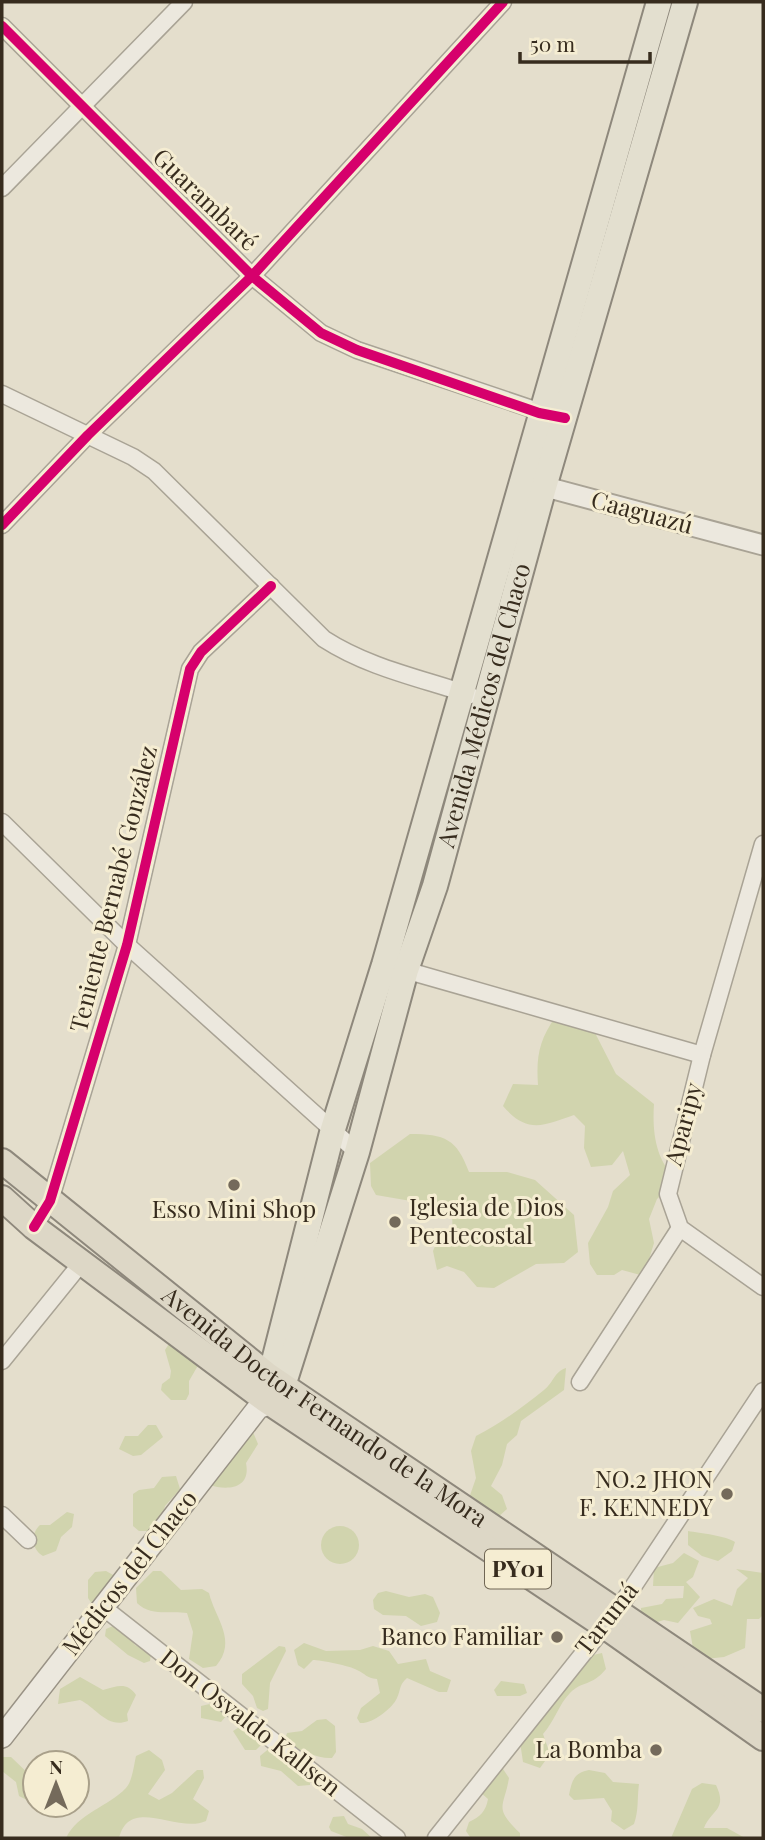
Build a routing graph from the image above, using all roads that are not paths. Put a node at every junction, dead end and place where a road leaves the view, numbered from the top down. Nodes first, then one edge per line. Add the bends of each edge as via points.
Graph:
1 (184, 2) edge
2 (503, 2) edge
3 (659, 2) edge
4 (685, 2) edge
5 (2, 26) edge
6 (81, 108) junction
7 (2, 188) edge
8 (252, 276) junction
9 (2, 394) edge
10 (539, 413) junction
11 (565, 418) junction
12 (88, 435) junction
13 (533, 483) junction
14 (2, 525) edge
15 (763, 545) edge
16 (271, 586) junction
17 (461, 692) junction
18 (486, 701) junction
19 (2, 822) edge
20 (763, 844) edge
21 (127, 945) junction
22 (395, 968) junction
23 (702, 1055) junction
24 (333, 1129) junction
25 (357, 1152) junction
26 (2, 1161) edge
27 (2, 1198) edge
28 (50, 1201) junction
29 (34, 1227) junction
30 (680, 1228) junction
31 (83, 1261) junction
32 (763, 1287) edge
33 (2, 1360) edge
34 (580, 1382) dead end
35 (763, 1391) edge
36 (268, 1393) junction
37 (2, 1515) edge
38 (28, 1540) dead end
39 (104, 1608) junction
40 (610, 1618) junction
41 (763, 1710) edge
42 (2, 1737) edge
43 (763, 1738) edge
44 (397, 1838) edge
45 (436, 1838) edge

1 - 6 street
2 - 8 street
3 - 10 main road, Avenida Médicos del Chaco
4 - 11 main road, Avenida Médicos del Chaco
5 - 6 street, Guarambaré
6 - 7 street
6 - 8 street, Guarambaré
8 - 10 street, Guarambaré via 337,342
8 - 12 street
9 - 12 street
10 - 11 street, Guarambaré
10 - 13 main road, Avenida Médicos del Chaco
11 - 13 main road, Avenida Médicos del Chaco
12 - 14 street
12 - 16 street via 155,471
13 - 15 street, Caaguazú
13 - 17 main road, Avenida Médicos del Chaco
13 - 18 main road, Avenida Médicos del Chaco
16 - 17 street via 324,639 350,656
16 - 21 street, Teniente Bernabé González via 201,652 190,669
17 - 18 street
17 - 22 main road, Avenida Médicos del Chaco
18 - 22 main road, Avenida Médicos del Chaco via 435,886
19 - 21 street
20 - 23 street, Aparipy
21 - 24 street
21 - 28 street, Teniente Bernabé González
22 - 23 street
22 - 24 main road, Avenida Médicos del Chaco
22 - 25 main road, Avenida Médicos del Chaco
23 - 30 street, Aparipy via 669,1181 670,1204
24 - 25 street
24 - 36 main road, Avenida Médicos del Chaco
25 - 36 main road, Avenida Médicos del Chaco
26 - 28 highway, Avenida Doctor Fernando de la Mora / PY01
27 - 29 highway, Avenida Doctor Fernando de la Mora / PY01
28 - 29 street, Teniente Bernabé González
28 - 36 highway, Avenida Doctor Fernando de la Mora / PY01
29 - 31 highway, Avenida Doctor Fernando de la Mora / PY01
30 - 32 street
30 - 34 street
31 - 33 street
31 - 36 highway, Avenida Doctor Fernando de la Mora / PY01
35 - 40 street, Tarumá
36 - 39 main road, Médicos del Chaco
36 - 40 highway, Avenida Doctor Fernando de la Mora / PY01
37 - 38 street
39 - 42 main road, Médicos del Chaco
39 - 44 street, Don Osvaldo Kallsen
40 - 41 highway, Avenida Doctor Fernando de la Mora / PY01
40 - 43 highway, Avenida Doctor Fernando de la Mora / PY01
40 - 45 street, Tarumá

